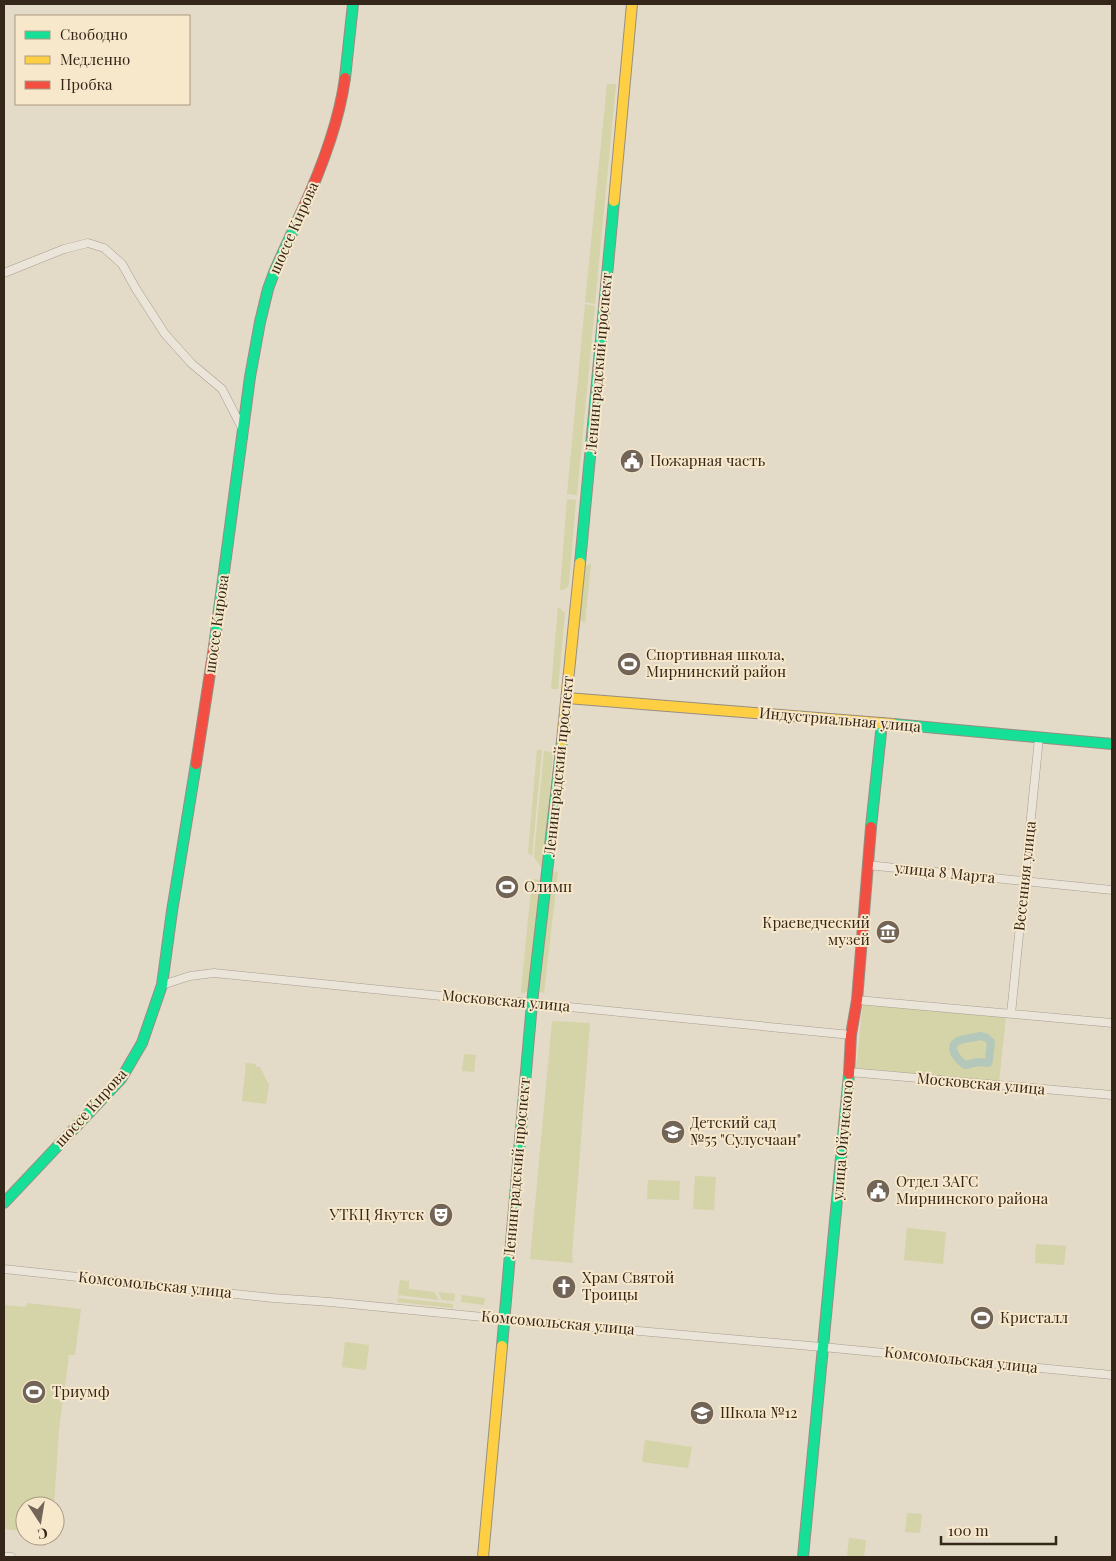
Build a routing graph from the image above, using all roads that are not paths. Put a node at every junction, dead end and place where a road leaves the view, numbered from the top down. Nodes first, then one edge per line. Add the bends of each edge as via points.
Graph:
1 (353, 4) edge
2 (632, 4) edge
3 (4, 273) edge
4 (243, 430) junction
5 (567, 698) junction
6 (882, 723) junction
7 (1039, 738) junction
8 (1112, 744) edge
9 (867, 865) junction
10 (1024, 881) junction
11 (1112, 890) edge
12 (162, 985) junction
13 (857, 1000) junction
14 (532, 1003) junction
15 (1011, 1014) junction
16 (1112, 1024) edge
17 (851, 1035) junction
18 (849, 1072) junction
19 (1112, 1095) edge
20 (4, 1203) edge
21 (4, 1269) edge
22 (503, 1318) junction
23 (822, 1347) junction
24 (1112, 1375) edge
25 (4, 1556) edge
26 (11, 1557) edge
27 (483, 1557) edge
28 (803, 1557) edge

1 - 4 main road, шоссе Кирова via 338,110 323,162 268,289 255,346
2 - 5 main road, Ленинградский проспект
3 - 4 street via 72,247 88,243 104,248 122,264 165,334 222,390
4 - 12 main road, шоссе Кирова via 215,642
5 - 6 main road, Индустриальная улица
5 - 14 main road, Ленинградский проспект
6 - 7 main road, Индустриальная улица
6 - 9 main road, улица Ойунского
7 - 8 main road, Индустриальная улица
7 - 10 street, Весенняя улица
9 - 10 street, улица 8 Марта
9 - 13 main road, улица Ойунского
10 - 11 street, улица 8 Марта
10 - 15 street, Весенняя улица
12 - 14 street, Московская улица via 214,973
12 - 20 main road, шоссе Кирова via 148,1029 121,1079
13 - 15 street
13 - 17 main road, улица Ойунского
14 - 17 street, Московская улица
14 - 22 main road, Ленинградский проспект
15 - 16 street
17 - 18 main road, улица Ойунского
18 - 19 street, Московская улица
18 - 23 main road, улица Ойунского
21 - 22 street, Комсомольская улица via 272,1298
22 - 23 street, Комсомольская улица
22 - 27 main road, Ленинградский проспект
23 - 24 street, Комсомольская улица
23 - 28 main road, улица Ойунского
25 - 26 street

